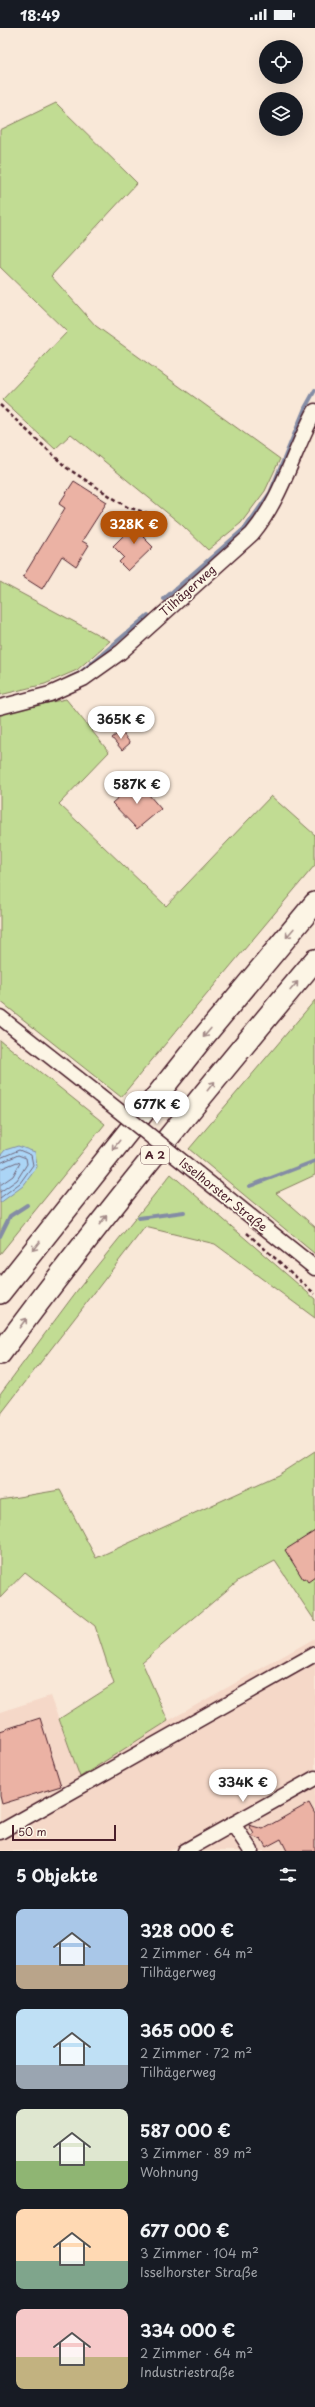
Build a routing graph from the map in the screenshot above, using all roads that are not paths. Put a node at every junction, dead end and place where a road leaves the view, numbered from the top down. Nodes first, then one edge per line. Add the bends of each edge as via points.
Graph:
1 (315, 411) edge
2 (0, 707) edge
3 (315, 903) edge
4 (315, 960) edge
5 (0, 1017) edge
6 (315, 1268) edge
7 (0, 1294) edge
8 (0, 1354) edge
9 (315, 1654) edge
10 (315, 1778) edge
11 (233, 1824) junction
12 (0, 1832) edge
13 (185, 1851) edge
14 (251, 1851) edge

1 - 2 street, Tilhägerweg via 267,517 252,534 121,652 83,679 50,694
3 -> 7 highway via 196,1046
8 -> 4 highway, A 2 via 58,1276
5 - 6 street, Isselhorster Straße, bridge
9 - 12 street
10 - 11 street
11 - 13 street
11 - 14 street

